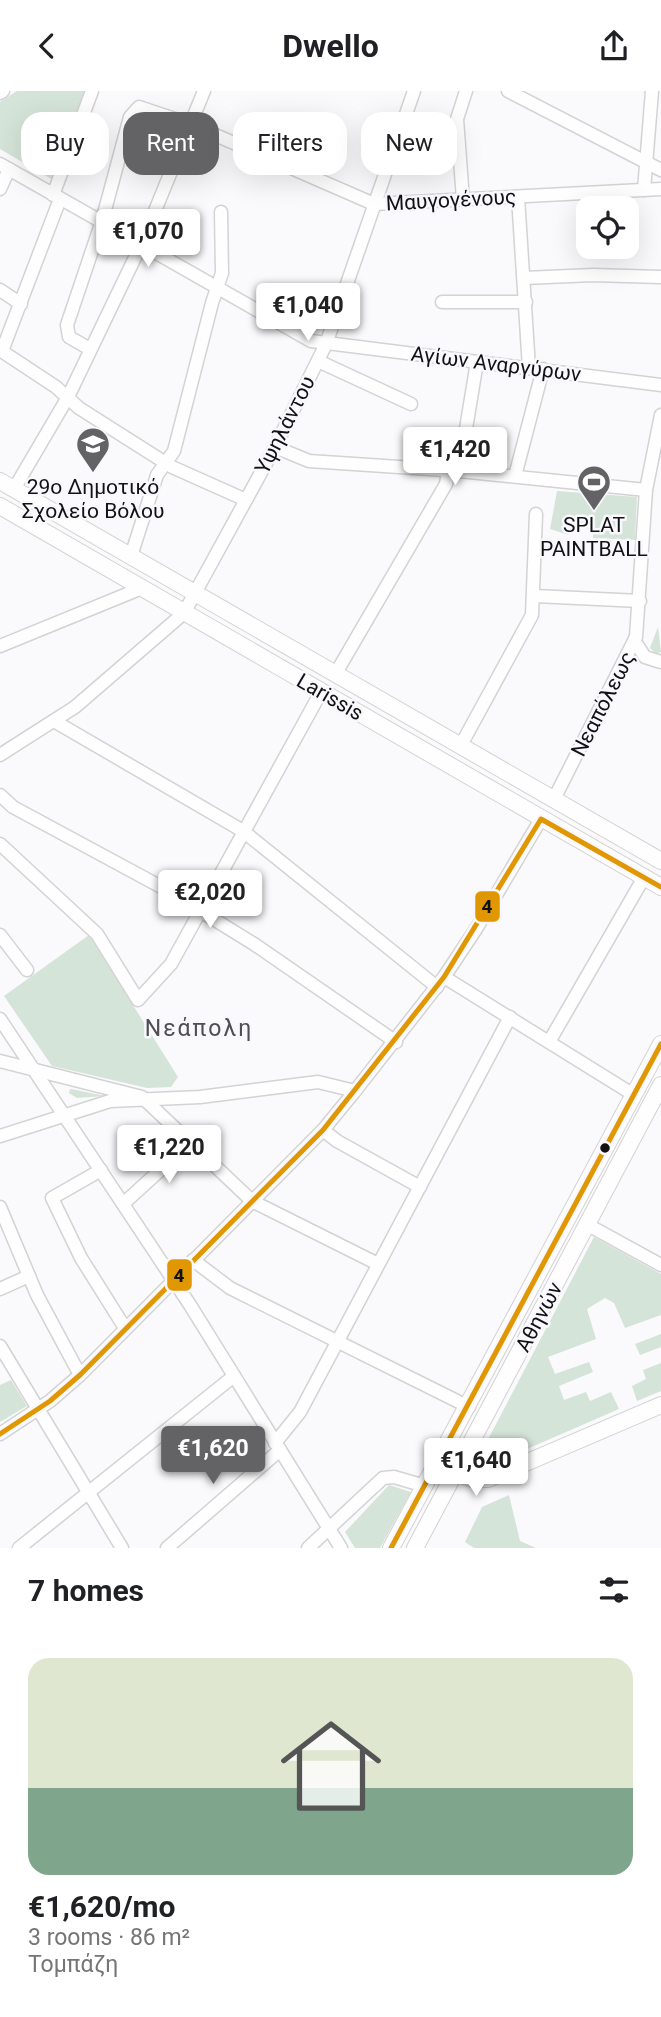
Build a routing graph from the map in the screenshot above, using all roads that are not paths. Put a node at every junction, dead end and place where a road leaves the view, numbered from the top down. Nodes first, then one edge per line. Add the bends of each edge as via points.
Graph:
1 (92, 91) edge
2 (204, 91) edge
3 (414, 91) edge
4 (466, 91) edge
5 (508, 91) edge
6 (652, 91) edge
7 (134, 112) edge
8 (157, 112) edge
9 (195, 112) edge
10 (219, 137) edge
11 (123, 150) edge
12 (646, 162) junction
13 (4, 167) edge
14 (661, 170) edge
15 (169, 175) edge
16 (0, 189) edge
17 (661, 189) edge
18 (644, 190) junction
19 (57, 197) junction
20 (519, 197) junction
21 (463, 200) junction
22 (374, 204) junction
23 (221, 212) dead end
24 (102, 221) junction
25 (141, 245) junction
26 (524, 278) junction
27 (661, 278) edge
28 (0, 290) edge
29 (217, 290) junction
30 (442, 302) dead end
31 (526, 302) junction
32 (21, 304) junction
33 (326, 344) junction
34 (90, 349) junction
35 (1, 351) edge
36 (318, 361) junction
37 (477, 362) junction
38 (529, 368) junction
39 (543, 369) junction
40 (661, 385) edge
41 (68, 397) junction
42 (411, 404) dead end
43 (661, 415) edge
44 (275, 447) junction
45 (167, 463) junction
46 (453, 470) junction
47 (515, 476) junction
48 (7, 485) edge
49 (646, 490) junction
50 (246, 500) junction
51 (0, 506) edge
52 (536, 514) dead end
53 (8, 517) edge
54 (131, 556) junction
55 (142, 588) junction
56 (195, 592) junction
57 (535, 596) junction
58 (640, 601) junction
59 (184, 613) junction
60 (635, 642) junction
61 (0, 646) edge
62 (661, 662) edge
63 (336, 673) junction
64 (321, 692) junction
65 (54, 721) junction
66 (461, 745) junction
67 (0, 755) edge
68 (0, 795) edge
69 (554, 799) junction
70 (541, 818) junction
71 (243, 831) junction
72 (0, 844) edge
73 (661, 861) edge
74 (643, 879) junction
75 (661, 887) edge
76 (201, 912) junction
77 (0, 935) edge
78 (27, 969) dead end
79 (440, 982) junction
80 (510, 1017) junction
81 (0, 1019) edge
82 (396, 1042) junction
83 (549, 1042) junction
84 (661, 1044) edge
85 (0, 1062) edge
86 (34, 1070) junction
87 (661, 1086) edge
88 (355, 1091) junction
89 (634, 1095) junction
90 (146, 1100) junction
91 (64, 1116) junction
92 (323, 1130) junction
93 (0, 1136) edge
94 (191, 1142) junction
95 (101, 1170) junction
96 (420, 1187) junction
97 (252, 1201) junction
98 (123, 1204) junction
99 (0, 1207) edge
100 (588, 1225) junction
101 (193, 1260) junction
102 (378, 1264) junction
103 (661, 1265) edge
104 (29, 1276) junction
105 (174, 1280) junction
106 (0, 1289) edge
107 (125, 1328) junction
108 (338, 1339) junction
109 (0, 1346) edge
110 (80, 1375) junction
111 (234, 1375) junction
112 (661, 1405) edge
113 (469, 1407) junction
114 (37, 1410) junction
115 (0, 1434) edge
116 (278, 1446) junction
117 (438, 1464) junction
118 (456, 1473) junction
119 (425, 1486) junction
120 (89, 1492) junction
121 (328, 1529) junction
122 (19, 1548) edge
123 (122, 1548) edge
124 (167, 1548) edge
125 (308, 1548) edge
126 (341, 1548) edge
127 (391, 1548) edge
128 (415, 1548) edge

1 - 19 street
2 - 9 street
3 - 22 street, Υψηλάντου
4 - 21 street via 457,118
5 - 12 street
6 - 12 street
7 - 8 street, Μαυγογένους via 143,107
10 - 22 street, Μαυγογένους
11 - 24 street, Μαυγογένους
12 - 14 street
12 - 18 street
13 - 16 street
13 - 19 street, Αγίων Αναργύρων
15 - 25 street
17 - 18 street, Μαυγογένους
18 - 20 street, Μαυγογένους
19 - 24 street, Αγίων Αναργύρων
19 - 32 street
20 - 21 street, Μαυγογένους
20 - 26 street
21 - 22 street, Μαυγογένους
22 - 33 street, Υψηλάντου
23 - 29 street via 222,273
24 - 25 street, Αγίων Αναργύρων
24 - 34 street via 67,325 69,337
25 - 29 street, Αγίων Αναργύρων
25 - 34 street
26 - 27 street
26 - 31 street
28 - 32 street
29 - 33 street, Αγίων Αναργύρων via 304,339
29 - 45 street via 186,411
30 - 31 street
31 - 38 street
32 - 35 street
33 - 36 street, Υψηλάντου
33 - 37 street, Αγίων Αναργύρων
34 - 41 street
35 - 41 street
36 - 42 street
36 - 44 street, Υψηλάντου
37 - 38 street, Αγίων Αναργύρων
37 - 46 street
38 - 39 street, Αγίων Αναργύρων
39 - 40 street, Αγίων Αναργύρων
39 - 47 street
41 - 45 street
41 - 48 street
43 - 49 street
44 - 46 street via 309,461
44 - 50 street, Υψηλάντου
45 - 50 street
45 - 54 street via 157,475
46 - 47 street
46 - 63 street
47 - 49 street
48 - 54 main road, Larissis
49 - 58 street
50 - 56 street, Υψηλάντου
51 - 53 main road, Larissis
52 - 57 street
53 - 55 main road, Larissis
54 - 56 main road, Larissis
55 - 59 main road, Larissis
55 - 61 street
56 - 59 street, Υψηλάντου
56 - 63 main road, Larissis
57 - 58 street
57 - 66 street via 532,615
58 - 60 street
59 - 64 main road, Larissis
59 - 65 street
60 - 62 street, Νεαπόλεως via 645,657
60 - 69 street, Νεαπόλεως
63 - 66 main road, Larissis
64 - 70 main road, Larissis
64 - 71 street
65 - 67 street
65 - 71 street
66 - 69 main road, Larissis
68 - 76 street via 13,807
69 - 73 main road, Larissis
70 - 74 main road, Larissis
70 - 79 street via 477,929
71 - 76 street
71 - 79 street
72 - 76 street via 97,934 138,1000 171,964
74 - 75 main road, Larissis
74 - 83 street
76 - 82 street
77 - 78 street
79 - 80 street
79 - 82 street
80 - 83 street
80 - 96 street
81 - 86 street
82 - 88 street
83 - 89 street
84 - 89 main road, Αθηνών
85 - 86 street
86 - 90 street
86 - 91 street
87 - 100 main road, Αθηνών
88 - 90 street via 318,1082
88 - 92 street
89 - 113 main road, Αθηνών
90 - 91 street via 104,1102
90 - 94 street
91 - 93 street
91 - 95 street
92 - 96 street
92 - 97 street
94 - 97 street
94 - 98 street
95 - 98 street
95 - 107 street via 52,1198 81,1258
96 - 102 street
97 - 101 street
97 - 102 street
98 - 105 street
99 - 104 street
100 - 103 street
100 - 118 main road, Αθηνών
101 - 105 street
101 - 108 street via 229,1288
102 - 108 street
104 - 106 street
104 - 110 street
105 - 107 street
105 - 111 street
107 - 110 street
108 - 113 street
108 - 116 street
109 - 114 street
110 - 114 street
111 - 116 street
111 - 120 street
112 - 118 main road via 496,1476 481,1480
113 - 117 main road, Αθηνών
114 - 115 street
114 - 120 street
116 - 121 street
116 - 124 street
117 - 118 main road
117 - 119 main road, Αθηνών
118 - 128 main road, Αθηνών
119 - 121 street via 386,1477
119 - 127 main road, Αθηνών
120 - 122 street
120 - 123 street
121 - 125 street
121 - 126 street

